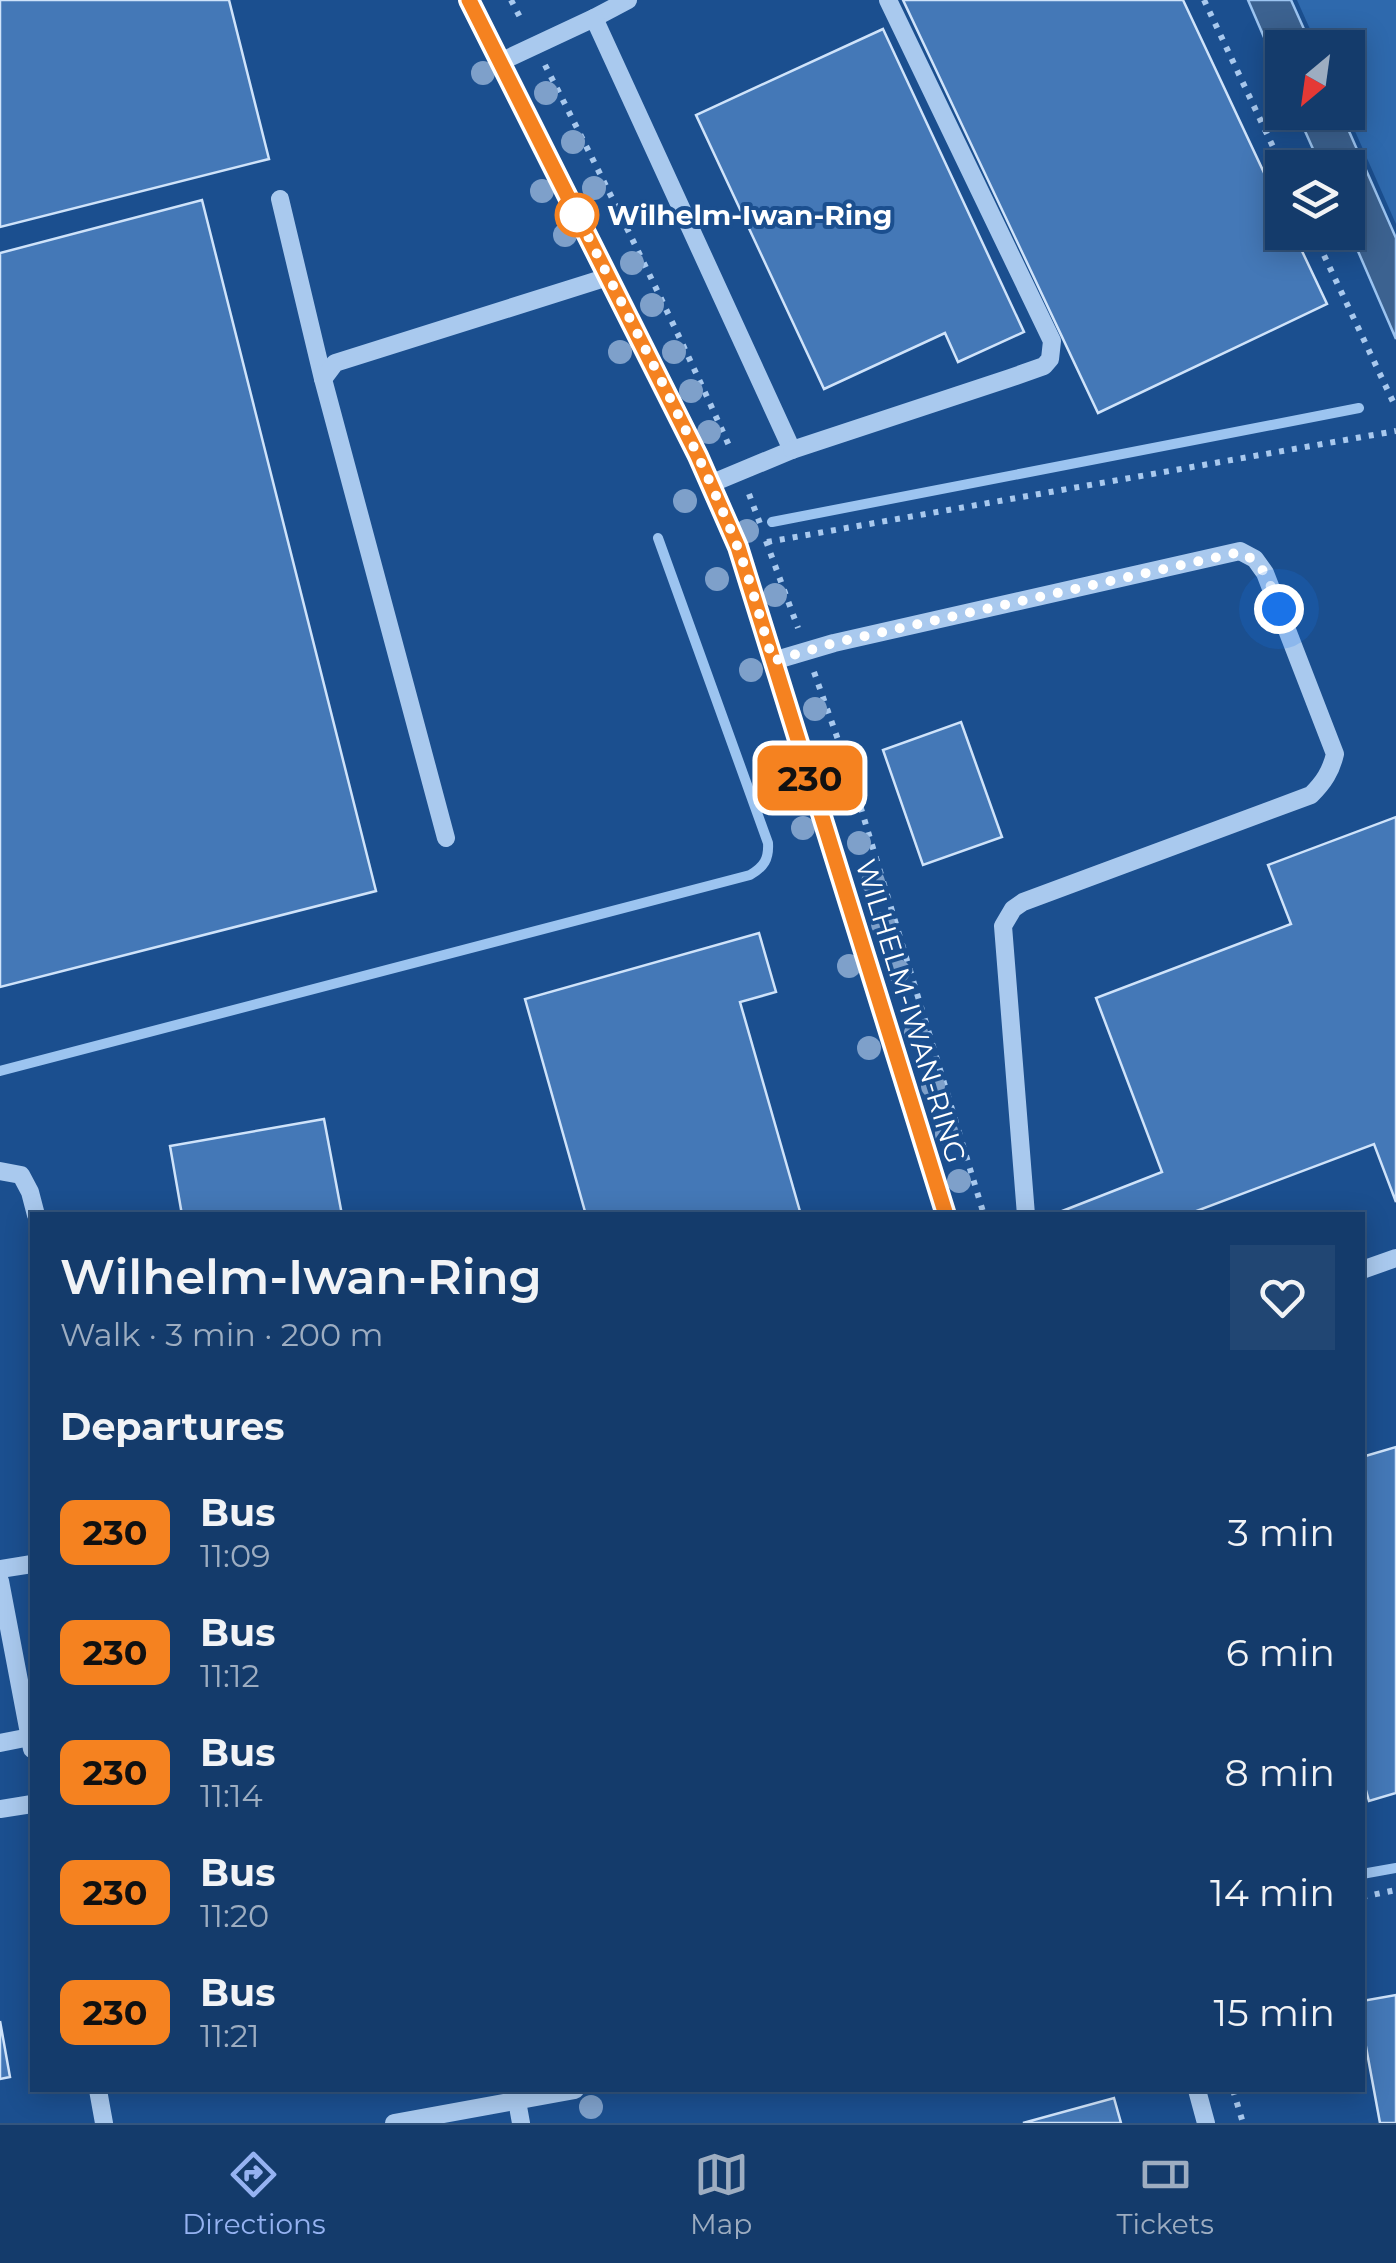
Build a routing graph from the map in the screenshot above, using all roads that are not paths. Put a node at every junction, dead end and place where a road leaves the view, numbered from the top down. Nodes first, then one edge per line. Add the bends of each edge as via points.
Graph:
1 (469, 0) edge
2 (628, 0) edge
3 (888, 0) edge
4 (594, 18) junction
5 (500, 62) junction
6 (280, 200) dead end
7 (608, 277) junction
8 (323, 379) junction
9 (792, 450) junction
10 (710, 484) junction
11 (773, 661) junction
12 (446, 838) dead end
13 (0, 1171) edge
14 (35, 1212) edge
15 (945, 1212) edge
16 (1026, 1212) edge
17 (1396, 1258) edge
18 (1365, 1269) edge
19 (30, 1564) edge
20 (0, 1569) edge
21 (0, 1581) edge
22 (30, 1733) edge
23 (0, 1743) edge
24 (30, 1743) edge
25 (30, 1804) edge
26 (0, 1809) edge
27 (98, 2092) edge
28 (564, 2092) edge
29 (1198, 2092) edge
30 (516, 2101) junction
31 (444, 2119) edge
32 (104, 2123) edge
33 (394, 2123) edge
34 (521, 2123) edge
35 (1206, 2123) edge

1 - 5 street, WILHELM-IWAN-RING
2 - 4 street
3 - 9 street via 1052,341 1050,360
4 - 5 street
4 - 9 street
5 - 7 street, WILHELM-IWAN-RING
6 - 8 street
7 - 8 street via 335,364
7 - 10 street, WILHELM-IWAN-RING
8 - 12 street
9 - 10 street
10 - 11 street, WILHELM-IWAN-RING via 738,547
11 - 15 street, WILHELM-IWAN-RING
11 - 16 street via 1240,552 1265,573 1335,754 1331,769 1311,794 1013,909 1004,926
13 - 14 street via 21,1175
17 - 18 street
19 - 20 street
21 - 22 street
23 - 24 street
25 - 26 street
27 - 32 street
28 - 30 street
29 - 35 street
30 - 31 street
30 - 34 street
31 - 33 street

